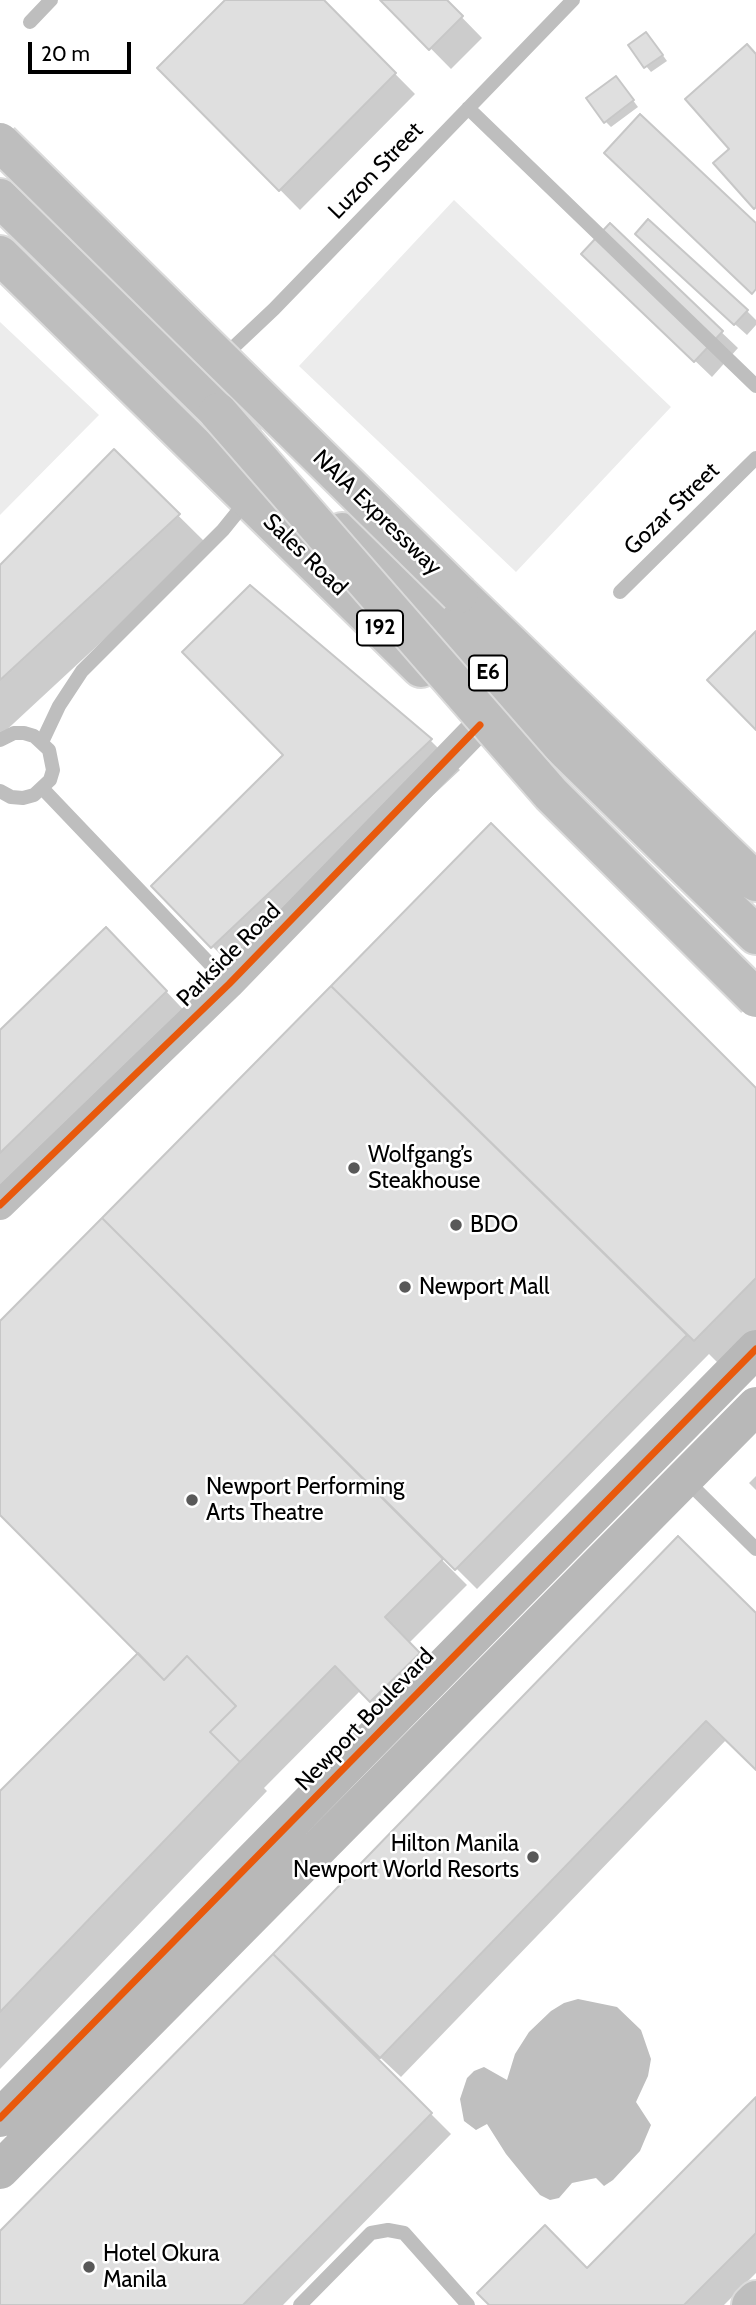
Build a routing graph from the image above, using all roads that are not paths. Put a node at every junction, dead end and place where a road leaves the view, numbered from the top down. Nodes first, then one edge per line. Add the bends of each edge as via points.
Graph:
1 (51, 0) edge
2 (573, 0) edge
3 (30, 22) dead end
4 (468, 108) junction
5 (0, 127) edge
6 (0, 142) edge
7 (0, 165) edge
8 (0, 198) edge
9 (0, 210) edge
10 (0, 255) edge
11 (219, 360) junction
12 (756, 386) edge
13 (218, 412) junction
14 (756, 458) edge
15 (248, 499) junction
16 (620, 592) dead end
17 (480, 725) junction
18 (0, 740) edge
19 (42, 742) junction
20 (43, 789) junction
21 (0, 791) edge
22 (756, 859) edge
23 (756, 882) edge
24 (756, 901) edge
25 (756, 935) edge
26 (756, 948) edge
27 (229, 984) junction
28 (756, 998) edge
29 (756, 1005) edge
30 (0, 1205) edge
31 (756, 1349) edge
32 (756, 1406) edge
33 (685, 1479) junction
34 (756, 1549) edge
35 (83, 2060) junction
36 (0, 2118) edge
37 (0, 2170) edge
38 (756, 2300) edge
39 (300, 2305) edge
40 (468, 2305) edge
41 (751, 2305) edge

1 - 3 lane
2 - 4 lane, Luzon Street
4 - 11 lane, Luzon Street
4 - 12 lane
5 - 11 main road
6 - 23 main road, NAIA Expressway / E6, bridge
7 - 11 main road
8 - 13 main road, NAIA Expressway / E6
9 - 26 main road, Sales Road
10 - 15 main road, Sales Road / 192
11 - 22 main road
11 - 24 main road
13 - 25 main road, NAIA Expressway / E6, bridge
13 - 28 main road, bridge via 551,794
14 - 16 lane, Gozar Street
15 - 17 main road, Sales Road / 192
15 - 19 lane via 223,530 82,671
17 - 27 street, Parkside Road
17 - 29 main road, Sales Road / 192
18 - 19 lane via 24,733
19 - 20 lane via 52,770
20 - 21 lane via 23,798
20 - 27 lane
27 - 30 street, Parkside Road
31 - 35 street, Newport Boulevard
32 - 33 street, Newport Boulevard
33 - 34 lane
33 - 35 street, Newport Boulevard
35 - 36 street, Newport Boulevard
35 - 37 street, Newport Boulevard
38 - 41 main road
39 - 40 lane via 371,2234 388,2230 404,2234

